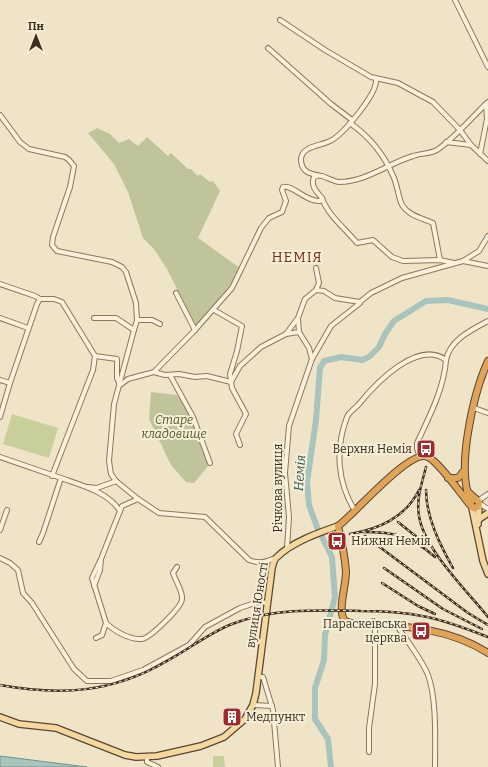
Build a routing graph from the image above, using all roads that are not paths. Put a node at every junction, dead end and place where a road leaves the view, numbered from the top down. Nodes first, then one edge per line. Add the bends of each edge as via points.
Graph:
1 (455, 0) edge
2 (280, 20) dead end
3 (268, 48) dead end
4 (488, 67) edge
5 (376, 80) junction
6 (487, 103) edge
7 (0, 115) edge
8 (351, 122) junction
9 (460, 130) junction
10 (446, 142) junction
11 (471, 146) junction
12 (480, 154) junction
13 (488, 161) edge
14 (388, 165) junction
15 (317, 176) junction
16 (322, 198) junction
17 (488, 236) edge
18 (440, 260) junction
19 (464, 261) junction
20 (457, 264) junction
21 (488, 266) edge
22 (316, 268) dead end
23 (0, 284) edge
24 (316, 290) junction
25 (176, 293) dead end
26 (40, 299) junction
27 (360, 302) junction
28 (214, 310) junction
29 (0, 318) edge
30 (94, 318) dead end
31 (298, 318) junction
32 (138, 320) junction
33 (488, 321) edge
34 (160, 324) dead end
35 (28, 328) junction
36 (134, 330) junction
37 (195, 330) junction
38 (299, 332) junction
39 (286, 334) junction
40 (95, 356) junction
41 (312, 359) junction
42 (446, 360) junction
43 (488, 361) edge
44 (154, 372) junction
45 (170, 375) junction
46 (0, 380) edge
47 (231, 382) junction
48 (10, 383) junction
49 (120, 385) junction
50 (474, 408) junction
51 (488, 413) edge
52 (0, 417) edge
53 (240, 445) dead end
54 (420, 456) junction
55 (0, 458) edge
56 (210, 464) dead end
57 (463, 472) junction
58 (52, 476) junction
59 (61, 478) junction
60 (448, 478) junction
61 (116, 481) junction
62 (88, 487) junction
63 (488, 494) edge
64 (138, 499) junction
65 (472, 500) junction
66 (488, 509) edge
67 (7, 510) dead end
68 (355, 510) junction
69 (120, 512) junction
70 (488, 513) edge
71 (478, 520) junction
72 (338, 526) junction
73 (0, 530) edge
74 (477, 531) junction
75 (39, 542) dead end
76 (287, 549) junction
77 (0, 558) edge
78 (275, 558) junction
79 (177, 567) dead end
80 (488, 574) edge
81 (267, 602) junction
82 (106, 623) junction
83 (375, 624) junction
84 (397, 626) junction
85 (96, 638) dead end
86 (488, 653) edge
87 (258, 677) junction
88 (252, 705) junction
89 (272, 706) junction
90 (0, 717) edge
91 (369, 752) dead end
92 (147, 757) junction
93 (158, 767) edge
94 (278, 767) edge
95 (435, 767) edge

1 - 4 street
2 - 5 street
3 - 8 street
5 - 8 street via 375,86
5 - 9 street via 398,83 433,102
6 - 9 street
6 - 12 street via 487,119
7 - 32 street via 20,142 29,149 65,157 72,162 74,166 70,187 52,237 52,244 57,251 112,262 122,267 136,303
8 - 14 street via 375,145
8 - 15 street via 330,142 306,150 301,160 304,170
9 - 10 street
9 - 11 street
10 - 11 street
10 - 14 street via 426,154
11 - 12 street
12 - 13 street
14 - 15 street via 373,174 347,181 338,182
14 - 18 street via 401,204 418,218 433,224
15 - 16 street via 312,181
16 - 18 street via 328,212 357,243 373,240 397,259
16 - 28 street via 320,201 312,200 286,186 282,190 286,201 285,207 282,212 269,218 262,228 232,288
17 - 19 street, Річкова вулиця via 474,256
18 - 20 street
19 - 20 street, Річкова вулиця
19 - 21 street
20 - 27 street, Річкова вулиця via 402,278 371,293
22 - 24 street via 319,283
23 - 26 street
24 - 27 street via 324,291 335,298
24 - 31 street via 305,299
25 - 37 street
26 - 35 street
26 - 40 street via 62,302
27 - 41 street, Річкова вулиця via 331,326
28 - 37 street
28 - 47 street via 242,326 238,352 230,374
29 - 35 street
30 - 36 street via 116,318
31 - 38 street
31 - 39 street
32 - 34 street via 152,320
32 - 36 street
33 - 42 street via 461,337 448,352
35 - 48 street
36 - 49 street
37 - 44 street
38 - 39 street
38 - 41 street via 309,348
39 - 47 street via 261,347 240,366
40 - 49 street via 117,359 117,378
40 - 58 street
41 - 76 street, Річкова вулиця via 289,426 286,473 289,517
42 - 54 street via 446,369 435,407 417,443
42 - 68 street via 439,354 417,356 386,375 368,391 347,416 339,455 345,492
43 - 50 highway via 478,386
44 - 45 street
44 - 49 street via 128,379
45 - 47 street via 207,376
45 - 56 street via 193,417
46 - 48 street
47 - 53 street via 246,414 236,434
48 - 52 street
49 - 61 street via 114,404 109,461 111,474
50 - 51 street
50 - 57 highway
54 - 60 highway via 429,457
54 - 68 highway via 383,484
55 - 58 street
57 - 60 highway via 458,478
57 - 65 highway
58 - 59 street
59 - 62 street
59 - 75 street
60 - 65 highway
61 - 62 street via 97,488
61 - 64 street
62 - 69 street via 109,498
63 - 65 street
64 - 69 street via 122,506
64 - 78 street via 159,513 206,517 249,560 256,563
65 - 66 street
65 - 71 main road
65 - 74 main road
67 - 73 street
68 - 72 highway
69 - 82 street via 92,578
70 - 71 main road
71 - 74 main road
72 - 76 main road, вулиця Юності
72 - 83 highway via 344,547 346,574 341,615 351,623
74 - 80 main road
76 - 78 main road, вулиця Юності
77 - 81 street via 18,570 23,593 74,669 87,680 111,681 143,670 189,645 205,627 240,608
78 - 81 main road, вулиця Юності
79 - 82 street via 173,573 182,595 181,602 167,620 148,636 142,639 135,638 114,631
81 - 87 main road, вулиця Юності
82 - 85 street via 102,635
83 - 84 highway
83 - 91 street via 375,684 369,728
84 - 86 highway via 450,635
84 - 95 street via 428,675 435,728
87 - 88 main road, вулиця Юності
87 - 89 street via 263,677
88 - 89 street
88 - 92 main road, вулиця Юності via 239,725 220,739
89 - 94 street
90 - 92 main road, вулиця Юності via 19,724 56,728 125,755
92 - 93 street via 147,762

